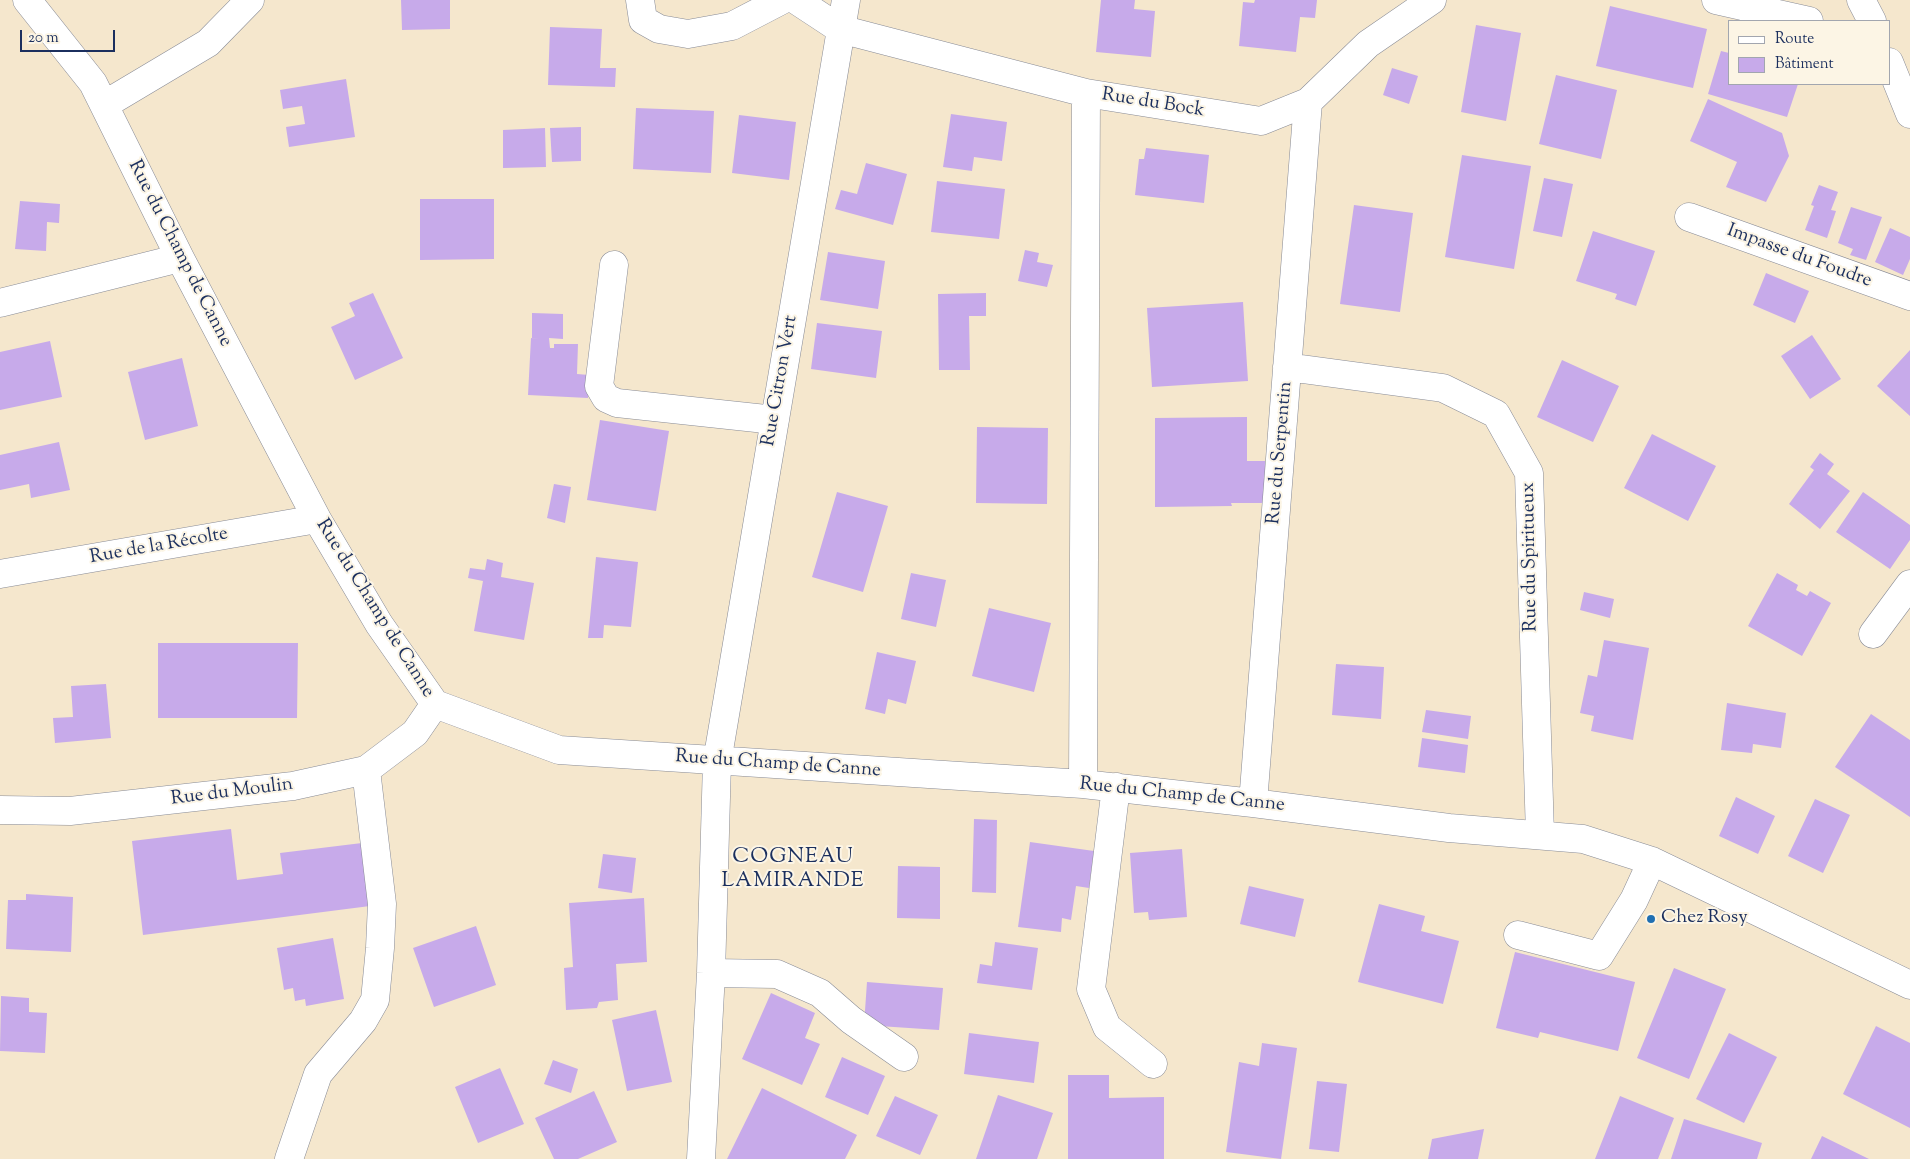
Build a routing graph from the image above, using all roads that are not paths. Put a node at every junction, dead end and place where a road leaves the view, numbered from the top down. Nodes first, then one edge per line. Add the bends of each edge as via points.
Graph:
1 (28, 0) edge
2 (250, 0) edge
3 (640, 0) edge
4 (782, 0) edge
5 (796, 0) edge
6 (846, 0) edge
7 (1432, 0) edge
8 (1716, 0) edge
9 (1861, 0) edge
10 (1805, 20) edge
11 (1871, 20) edge
12 (840, 29) junction
13 (1890, 64) edge
14 (1086, 93) junction
15 (1308, 102) junction
16 (104, 106) junction
17 (1910, 114) edge
18 (1689, 217) dead end
19 (180, 258) junction
20 (614, 265) dead end
21 (1910, 296) edge
22 (0, 303) edge
23 (1287, 367) junction
24 (775, 420) junction
25 (317, 519) junction
26 (0, 574) edge
27 (1910, 584) edge
28 (1873, 634) dead end
29 (435, 704) junction
30 (717, 762) junction
31 (366, 770) junction
32 (1084, 784) junction
33 (1116, 787) junction
34 (1252, 803) junction
35 (0, 810) edge
36 (1540, 835) junction
37 (1652, 861) junction
38 (1518, 936) dead end
39 (711, 974) junction
40 (1910, 985) edge
41 (904, 1057) dead end
42 (1154, 1064) dead end
43 (289, 1159) edge
44 (701, 1159) edge

1 - 16 street, Rue du Champ de Canne via 93,83
2 - 16 street via 208,43
3 - 4 street via 643,20 659,29 688,34 732,26
5 - 12 street, Rue du Bock
6 - 12 street, Rue Citron Vert
7 - 15 street, Rue du Bock via 1368,44
8 - 10 street
9 - 11 street
12 - 14 street, Rue du Bock
12 - 24 street, Rue Citron Vert
13 - 17 street
14 - 15 street, Rue du Bock via 1261,121
14 - 32 street
15 - 23 street, Rue du Serpentin
16 - 19 street, Rue du Champ de Canne
18 - 21 street, Impasse du Foudre
19 - 22 street
19 - 25 street, Rue du Champ de Canne
20 - 24 street via 599,386 606,398 617,403
23 - 34 street, Rue du Serpentin
23 - 36 street, Rue du Spiritueux via 1443,388 1496,414 1529,473
24 - 30 street, Rue Citron Vert
25 - 26 street, Rue de la Récolte
25 - 29 street, Rue du Champ de Canne via 379,624
27 - 28 street
29 - 30 street, Rue du Champ de Canne via 559,750
29 - 31 street, Rue du Moulin via 415,733
30 - 32 street, Rue du Champ de Canne
30 - 39 street, Rue Citron Vert
31 - 35 street, Rue du Moulin via 274,789 70,811
31 - 43 street via 382,904 375,1000 364,1021 318,1074
32 - 33 street, Rue du Champ de Canne
33 - 34 street, Rue du Champ de Canne
33 - 42 street via 1091,989 1107,1027
34 - 36 street, Rue du Champ de Canne via 1450,828
36 - 37 street, Rue du Champ de Canne via 1583,839
37 - 38 street via 1634,900 1599,956
37 - 40 street, Rue du Champ de Canne
39 - 41 street via 777,974 820,992 851,1020
39 - 44 street, Rue Citron Vert

